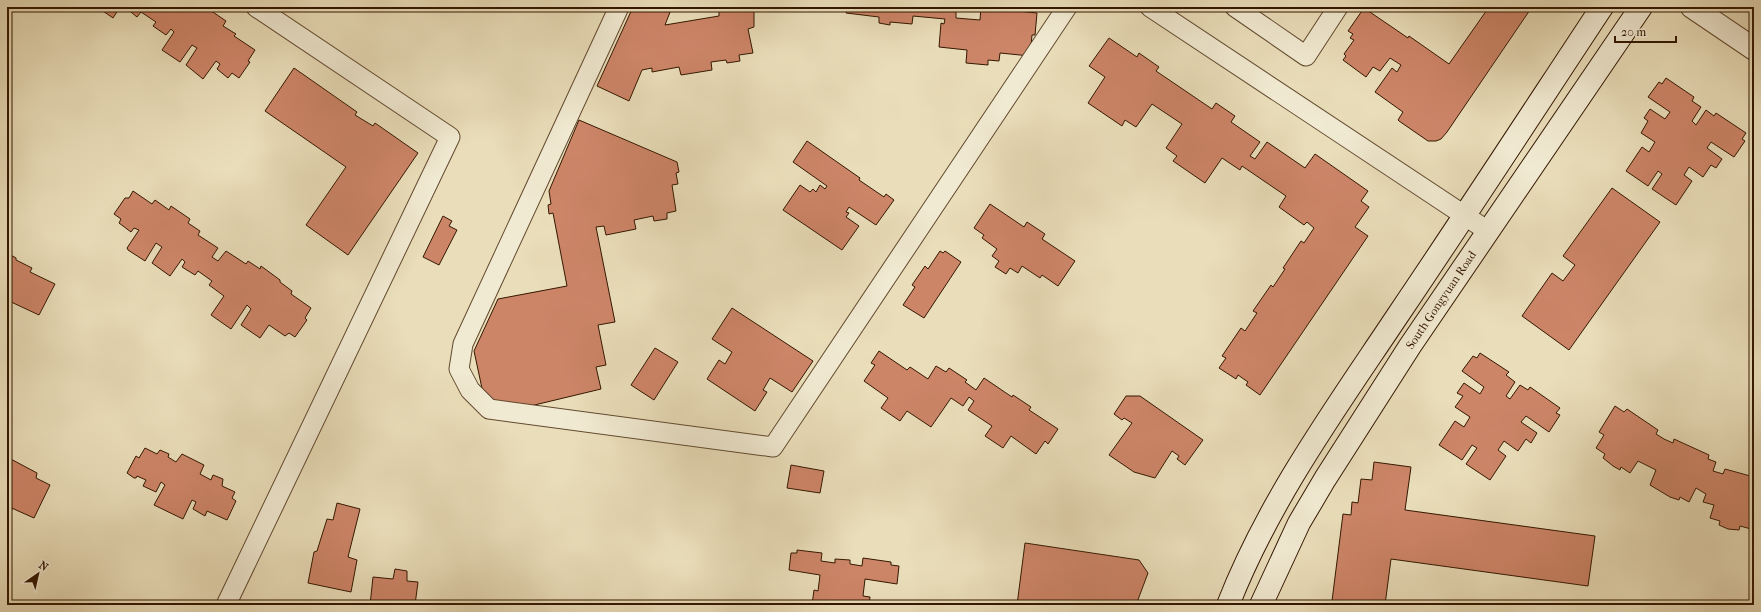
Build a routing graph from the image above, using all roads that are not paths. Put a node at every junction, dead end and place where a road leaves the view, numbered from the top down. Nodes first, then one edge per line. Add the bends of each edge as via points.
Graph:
1 (256, 7) edge
2 (619, 7) edge
3 (1066, 7) edge
4 (1150, 7) edge
5 (1235, 7) edge
6 (1338, 7) edge
7 (1602, 7) edge
8 (1641, 7) edge
9 (1692, 7) edge
10 (1754, 49) edge
11 (1464, 216) junction
12 (1488, 231) junction
13 (226, 605) edge
14 (1228, 605) edge
15 (1261, 605) edge

1 - 13 street via 450,137
2 - 3 street via 463,344 459,369 470,390 489,409 773,447
4 - 11 street
5 - 6 street via 1306,56
7 - 11 main road
8 - 12 main road, South Gongyuan Road
9 - 10 main road
11 - 12 street
11 - 14 main road via 1312,443 1262,529
12 - 15 main road, South Gongyuan Road via 1410,346 1325,479 1299,523

